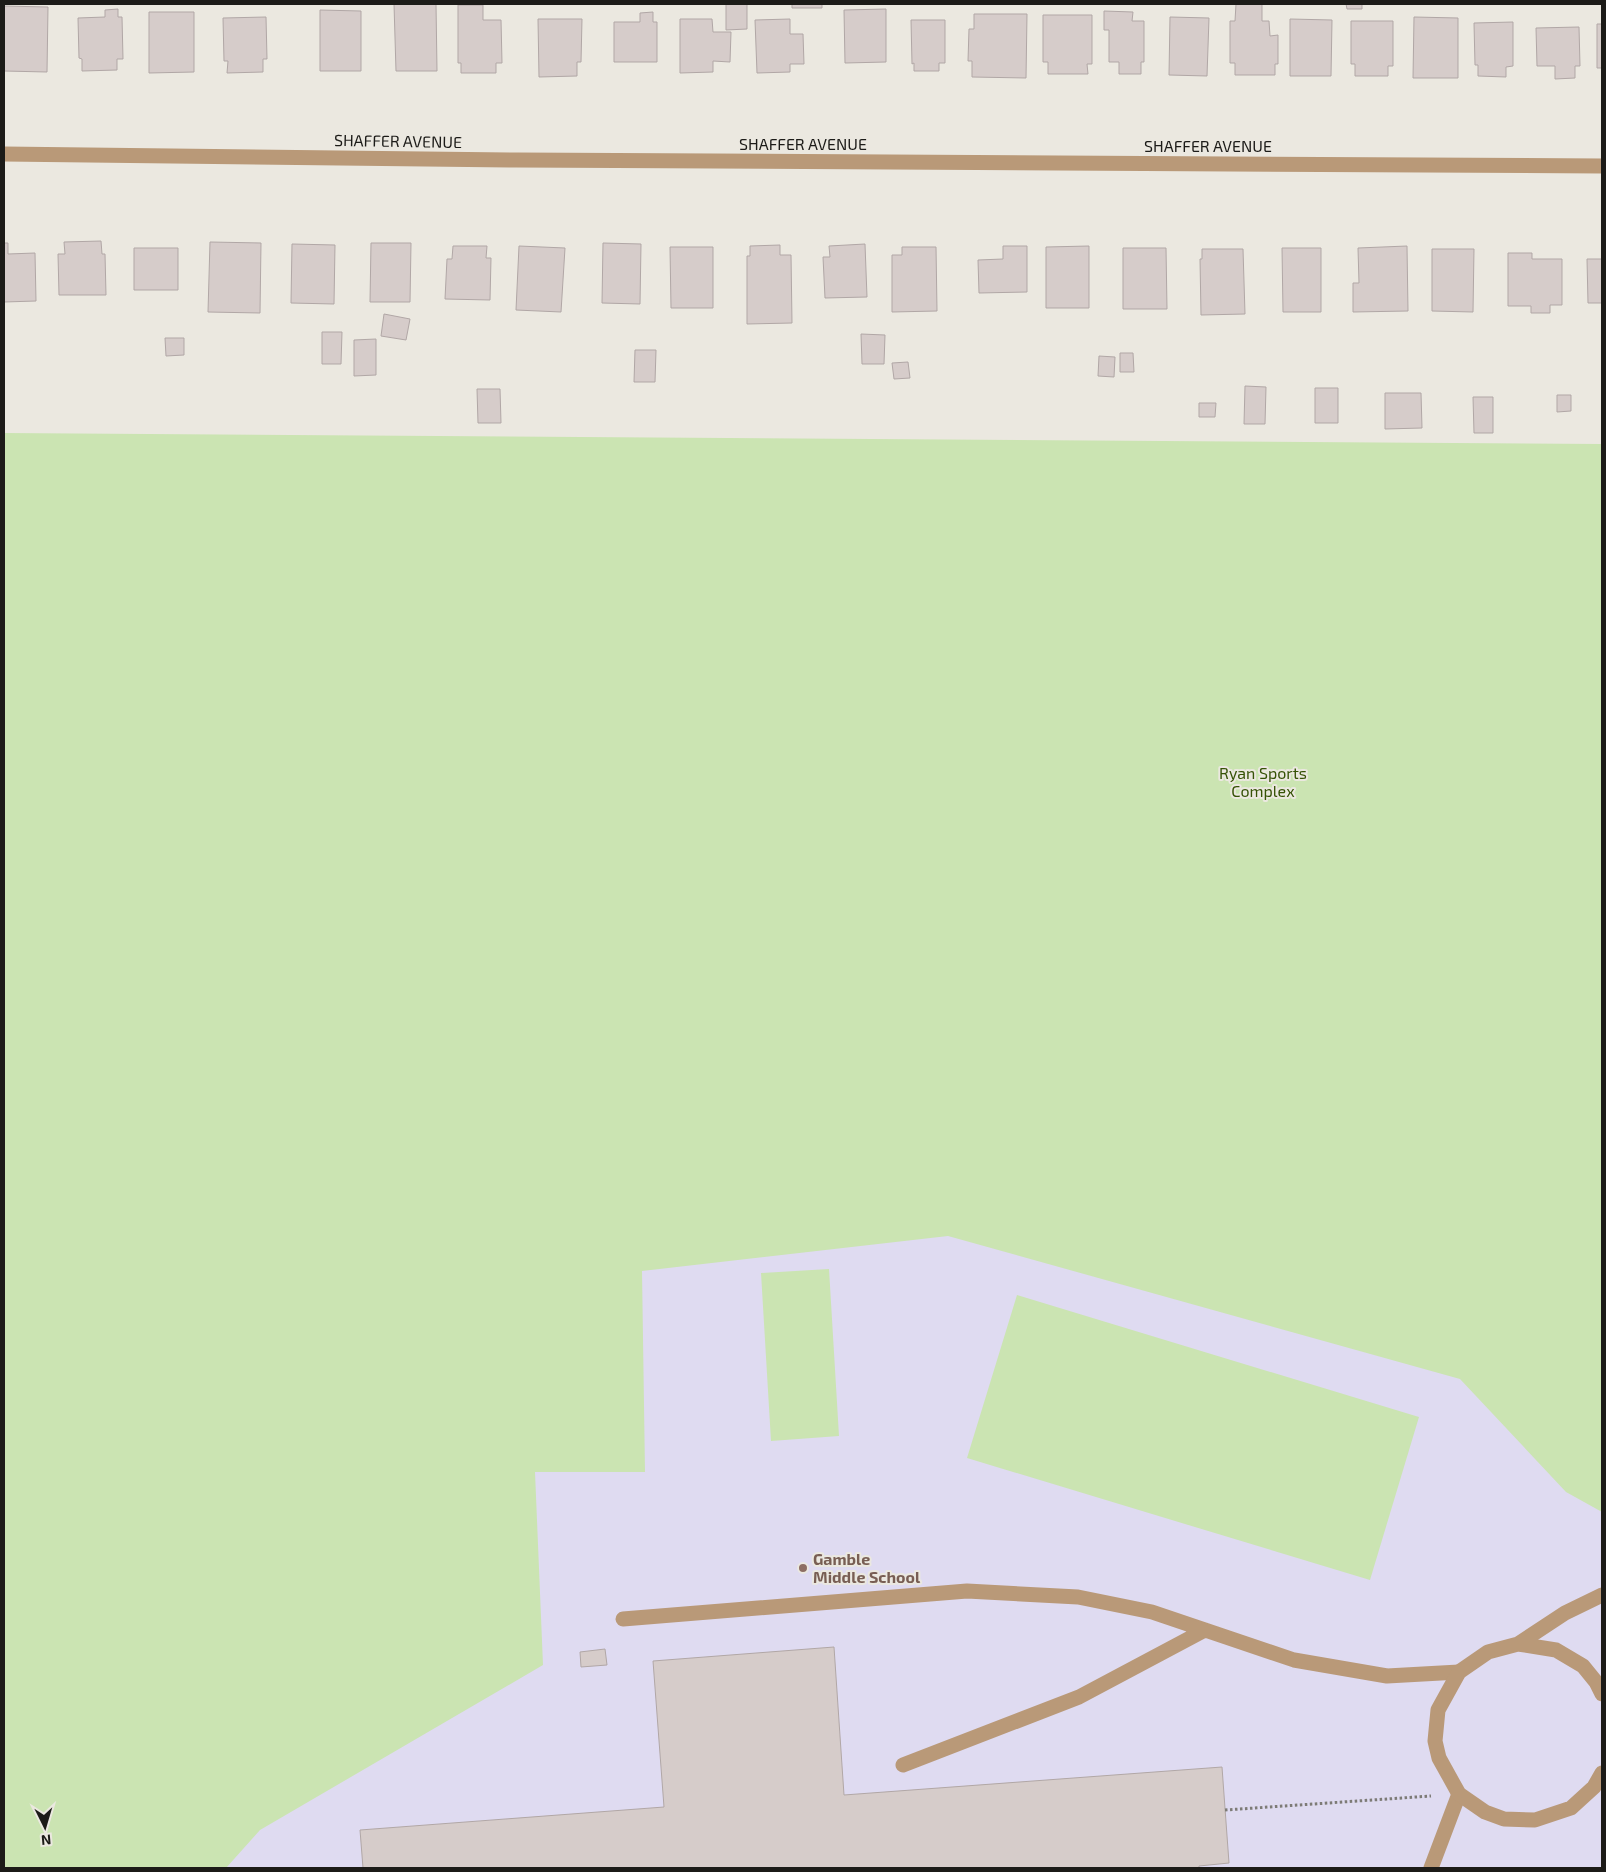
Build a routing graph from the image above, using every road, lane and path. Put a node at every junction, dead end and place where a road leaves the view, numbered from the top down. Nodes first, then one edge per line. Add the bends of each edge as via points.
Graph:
1 (4, 154) edge
2 (1602, 166) edge
3 (1602, 1595) edge
4 (623, 1619) dead end
5 (1205, 1630) junction
6 (1518, 1644) junction
7 (1459, 1672) junction
8 (1602, 1694) edge
9 (903, 1765) dead end
10 (1602, 1773) edge
11 (1459, 1794) junction
12 (1225, 1810) dead end
13 (1431, 1868) edge

1 - 2 street, SHAFFER AVENUE
3 - 6 street via 1565,1613
4 - 5 street via 967,1591 1078,1597 1152,1612
5 - 7 street via 1294,1660 1387,1676
5 - 9 street via 1079,1696
6 - 7 street via 1488,1652
6 - 8 street via 1556,1650 1583,1666
7 - 11 street via 1438,1710 1435,1740 1439,1758
10 - 11 street via 1594,1787 1571,1808 1535,1820 1504,1819 1485,1812
11 - 12 path
11 - 13 street

